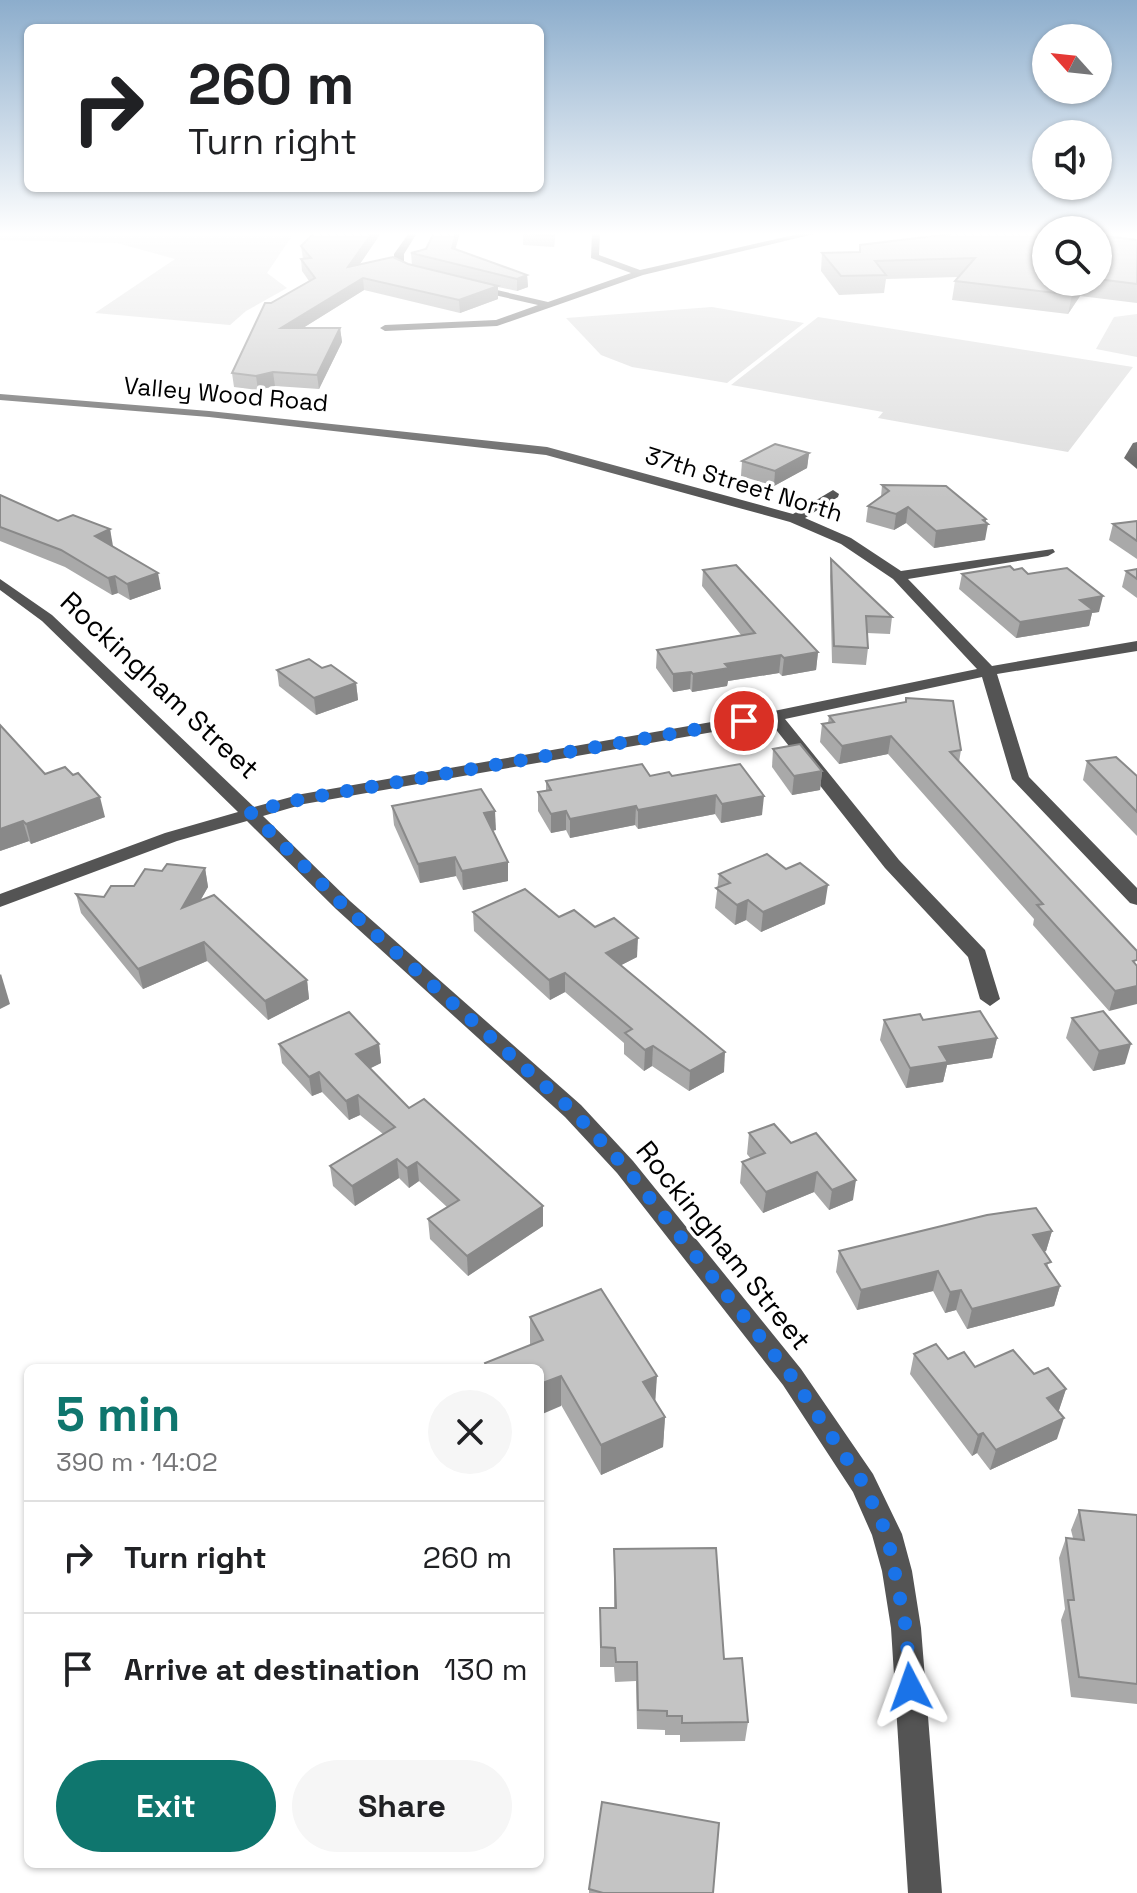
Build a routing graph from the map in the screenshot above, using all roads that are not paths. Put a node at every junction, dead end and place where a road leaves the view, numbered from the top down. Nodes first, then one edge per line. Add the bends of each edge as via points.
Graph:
1 (501, 321) edge
2 (385, 328) dead end
3 (0, 397) edge
4 (446, 439) joint
5 (1136, 450) edge
6 (1137, 465) edge
7 (833, 494) dead end
8 (795, 519) junction
9 (1048, 552) dead end
10 (898, 576) junction
11 (0, 583) edge
12 (1137, 646) edge
13 (988, 671) junction
14 (774, 716) junction
15 (250, 812) junction
16 (1137, 899) edge
17 (0, 901) edge
18 (990, 999) dead end
19 (925, 1893) edge

1 - 2 street
3 - 4 street, Valley Wood Road
4 - 8 street, 37th Street North via 558,454
5 - 6 street via 1130,458
7 - 8 street
8 - 10 street, 37th Street North via 846,541
9 - 10 street
10 - 13 street, 37th Street North
11 - 15 street, Rockingham Street via 47,618
12 - 13 street
13 - 14 street
13 - 16 street, 37th Street North via 1021,779
14 - 15 street
14 - 18 street via 892,864 978,955
15 - 17 street
15 - 19 street, Rockingham Street via 343,905 541,1080 625,1167 792,1377 863,1483 887,1534 906,1628

